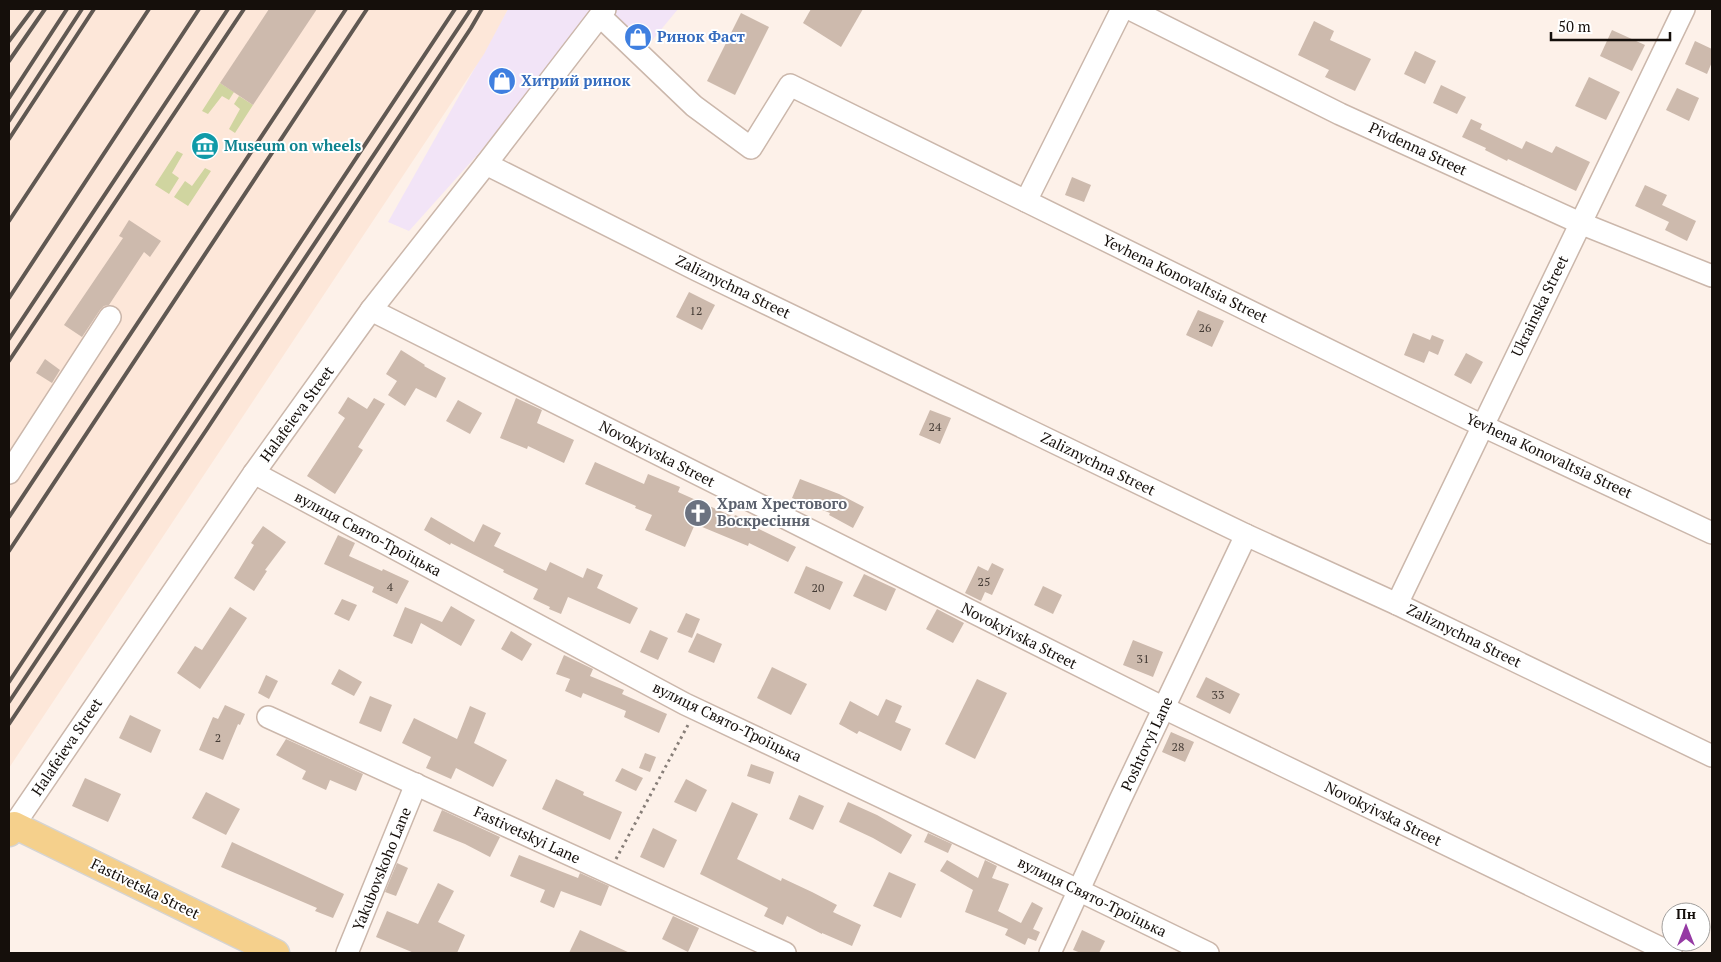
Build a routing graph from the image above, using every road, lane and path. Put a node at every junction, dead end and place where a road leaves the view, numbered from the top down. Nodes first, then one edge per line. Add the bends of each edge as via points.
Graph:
1 (1122, 9) edge
2 (1130, 9) edge
3 (1684, 9) edge
4 (602, 12) edge
5 (486, 164) junction
6 (1026, 201) junction
7 (1580, 223) junction
8 (1712, 276) edge
9 (371, 310) junction
10 (110, 317) dead end
11 (1483, 426) junction
12 (9, 473) edge
13 (254, 473) junction
14 (1712, 533) edge
15 (1246, 535) junction
16 (1398, 604) junction
17 (1164, 708) junction
18 (697, 709) junction
19 (268, 717) dead end
20 (1712, 756) edge
21 (416, 784) junction
22 (12, 829) edge
23 (609, 872) junction
24 (1080, 890) junction
25 (276, 953) edge
26 (347, 953) edge
27 (785, 953) edge
28 (1050, 953) edge
29 (1208, 953) edge
30 (1671, 953) edge

1 - 6 street
2 - 7 street, Pivdenna Street via 1340,114
3 - 7 street, Ukrainska Street
4 - 5 street, Halafeieva Street
4 - 6 street, Yevhena Konovaltsia Street via 694,106 751,148 790,85
5 - 9 street, Halafeieva Street
5 - 15 street, Zaliznychna Street via 697,270
6 - 11 street, Yevhena Konovaltsia Street
7 - 8 street, Pivdenna Street
7 - 11 street, Ukrainska Street
9 - 13 street, Halafeieva Street
9 - 17 street, Novokyivska Street
10 - 12 street
11 - 14 street, Yevhena Konovaltsia Street
11 - 16 street, Ukrainska Street
13 - 18 street, вулиця Свято-Троїцька
13 - 22 street, Halafeieva Street
15 - 16 street, Zaliznychna Street
15 - 17 street, Poshtovyi Lane
16 - 20 street, Zaliznychna Street
17 - 24 street, Poshtovyi Lane
17 - 30 street, Novokyivska Street
18 - 23 path
18 - 24 street, вулиця Свято-Троїцька
19 - 21 street, Fastivetskyi Lane
21 - 23 street, Fastivetskyi Lane
21 - 26 street, Yakubovskoho Lane
22 - 25 main road, Fastivetska Street
23 - 27 street, Fastivetskyi Lane
24 - 28 street, Poshtovyi Lane
24 - 29 street, вулиця Свято-Троїцька

